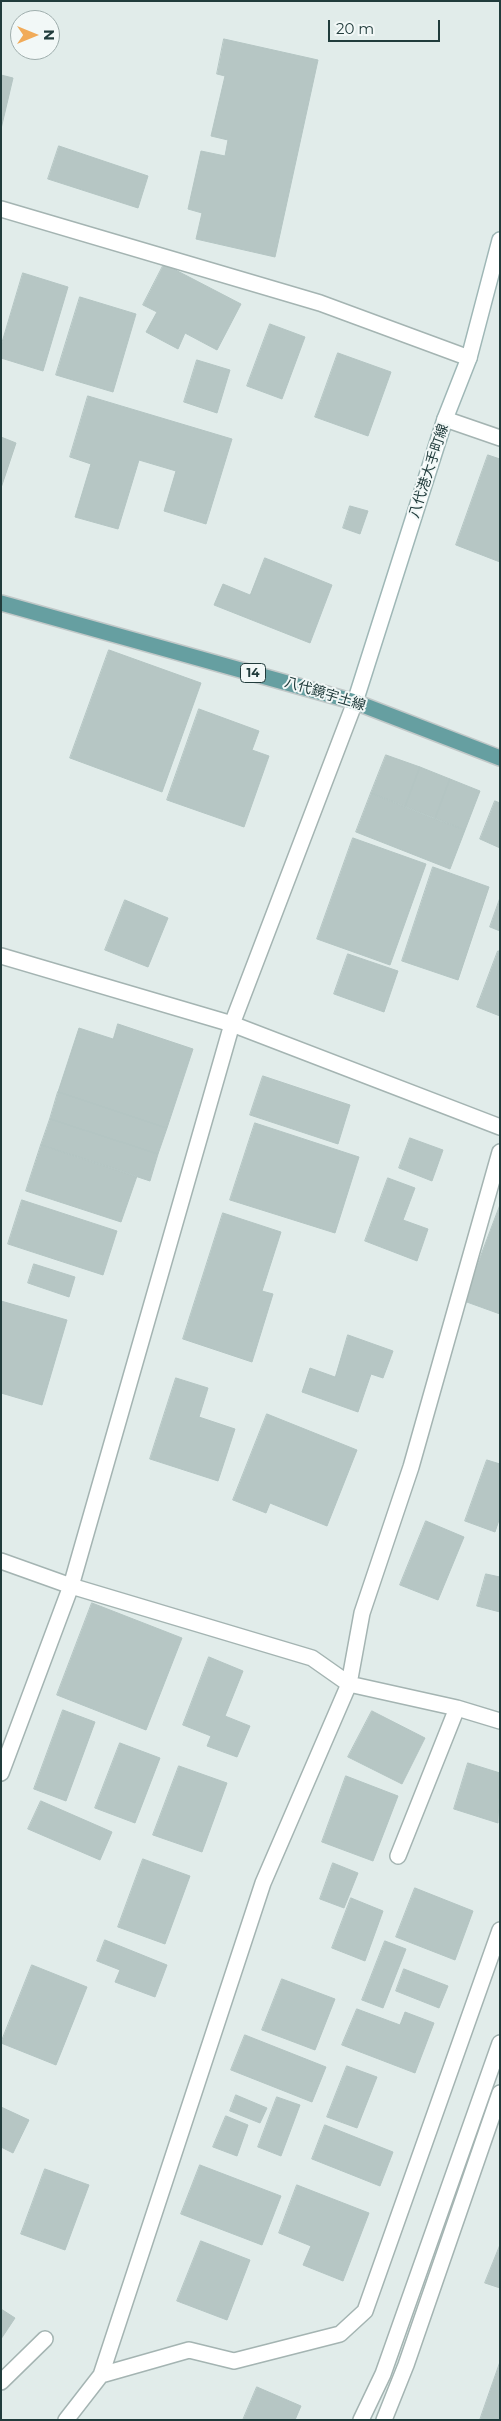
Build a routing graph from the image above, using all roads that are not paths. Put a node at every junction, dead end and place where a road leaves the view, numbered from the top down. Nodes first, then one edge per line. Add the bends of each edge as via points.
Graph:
1 (1, 209) edge
2 (500, 240) edge
3 (469, 358) junction
4 (445, 419) junction
5 (500, 438) edge
6 (1, 602) edge
7 (355, 702) junction
8 (500, 758) edge
9 (1, 956) edge
10 (232, 1024) junction
11 (500, 1127) edge
12 (500, 1152) edge
13 (1, 1561) edge
14 (71, 1586) junction
15 (349, 1684) junction
16 (457, 1708) junction
17 (500, 1721) edge
18 (1, 1772) edge
19 (398, 1856) dead end
20 (500, 1930) edge
21 (500, 2043) edge
22 (500, 2093) edge
23 (45, 2338) dead end
24 (102, 2375) junction
25 (1, 2382) edge
26 (66, 2420) edge
27 (361, 2420) edge
28 (384, 2420) edge

1 - 3 street via 320,303
2 - 3 street, 八代港大手町線
3 - 4 street, 八代港大手町線
4 - 5 street
4 - 7 street, 八代港大手町線
6 - 7 main road, 八代鏡宇土線 / 14
7 - 8 main road, 八代鏡宇土線 / 14
7 - 10 street, 八代港大手町線
9 - 10 street
10 - 11 street
10 - 14 street, 八代港大手町線
12 - 15 street via 411,1467 362,1613
13 - 14 street
14 - 15 street via 312,1658
14 - 18 street, 八代港大手町線
15 - 16 street
15 - 24 street via 263,1884
16 - 17 street
16 - 19 street
20 - 24 street via 365,2311 340,2334 234,2361 189,2350
21 - 27 street via 383,2374
22 - 28 street
23 - 25 street
24 - 26 street

